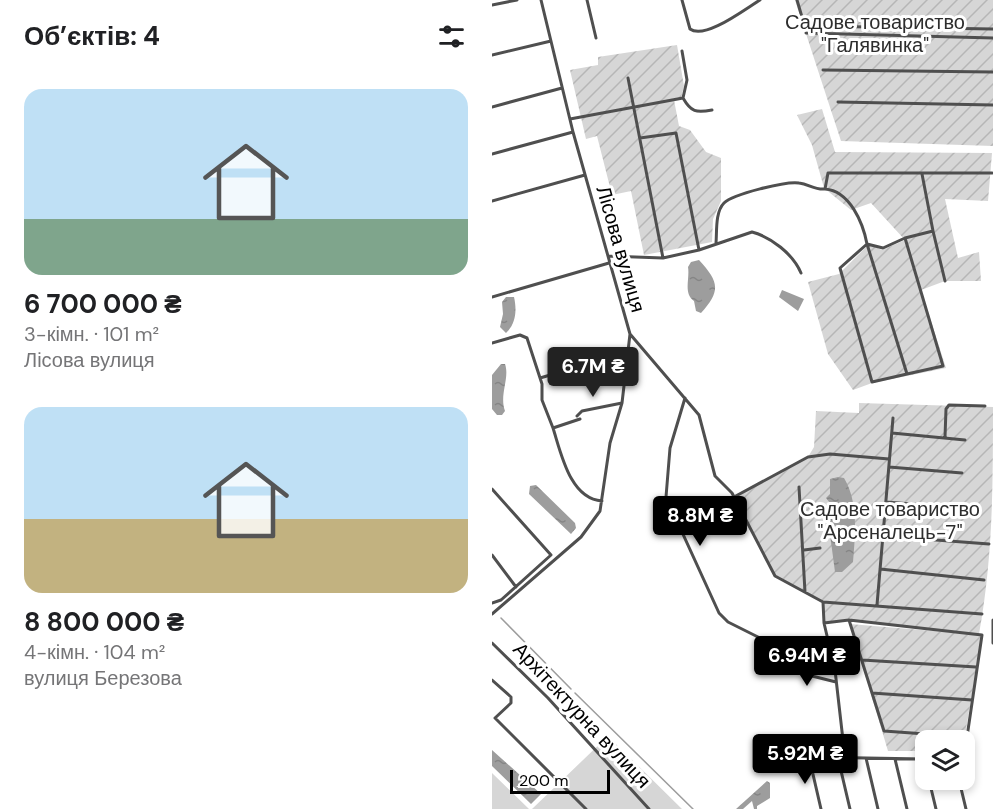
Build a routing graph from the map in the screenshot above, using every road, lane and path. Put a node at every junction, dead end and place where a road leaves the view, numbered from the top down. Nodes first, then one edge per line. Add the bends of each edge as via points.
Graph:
1 (517, 0) edge
2 (541, 0) edge
3 (587, 0) edge
4 (682, 0) edge
5 (760, 0) edge
6 (797, 0) edge
7 (492, 6) edge
8 (993, 29) edge
9 (806, 33) dead end
10 (596, 38) dead end
11 (993, 38) edge
12 (551, 41) junction
13 (682, 51) dead end
14 (492, 55) edge
15 (823, 70) dead end
16 (993, 72) edge
17 (628, 78) dead end
18 (562, 88) junction
19 (683, 98) junction
20 (838, 102) dead end
21 (993, 105) edge
22 (634, 106) junction
23 (492, 107) edge
24 (712, 110) dead end
25 (570, 119) junction
26 (573, 132) junction
27 (640, 138) junction
28 (492, 154) edge
29 (992, 173) edge
30 (922, 174) junction
31 (585, 175) junction
32 (825, 189) junction
33 (492, 201) edge
34 (933, 231) junction
35 (905, 238) junction
36 (716, 243) junction
37 (867, 244) junction
38 (699, 250) junction
39 (608, 256) junction
40 (663, 258) junction
41 (609, 263) junction
42 (801, 273) dead end
43 (945, 281) dead end
44 (492, 297) edge
45 (630, 334) junction
46 (492, 343) edge
47 (629, 352) junction
48 (908, 374) junction
49 (540, 378) junction
50 (685, 398) junction
51 (622, 403) junction
52 (985, 406) dead end
53 (893, 418) dead end
54 (553, 428) junction
55 (892, 433) junction
56 (945, 437) junction
57 (965, 440) dead end
58 (889, 459) junction
59 (889, 467) junction
60 (962, 473) dead end
61 (799, 487) dead end
62 (492, 489) edge
63 (734, 497) junction
64 (602, 501) junction
65 (886, 502) junction
66 (975, 509) dead end
67 (883, 536) junction
68 (989, 544) dead end
69 (820, 548) dead end
70 (804, 550) junction
71 (492, 555) edge
72 (880, 569) junction
73 (984, 580) dead end
74 (516, 587) junction
75 (806, 592) junction
76 (823, 602) junction
77 (492, 603) edge
78 (877, 605) junction
79 (492, 613) edge
80 (982, 614) dead end
81 (849, 620) junction
82 (993, 620) edge
83 (824, 623) junction
84 (492, 643) edge
85 (993, 643) edge
86 (861, 660) junction
87 (977, 667) junction
88 (492, 680) edge
89 (836, 682) junction
90 (872, 693) junction
91 (972, 700) junction
92 (844, 749) dead end
93 (838, 758) junction
94 (866, 758) junction
95 (895, 759) junction
96 (915, 759) edge
97 (931, 790) edge
98 (961, 790) edge
99 (586, 809) edge
100 (649, 809) edge
101 (821, 809) edge
102 (850, 809) edge
103 (878, 809) edge
104 (907, 809) edge
105 (936, 809) edge
106 (966, 809) edge

1 - 7 street
2 - 12 street, Лісова вулиця
3 - 10 street
4 - 5 street via 690,29 695,32 715,28
6 - 8 street via 807,26
9 - 11 street
12 - 14 street
12 - 18 street, Лісова вулиця
13 - 19 street via 687,80
15 - 16 street
17 - 22 street
18 - 23 street
18 - 25 street, Лісова вулиця
19 - 22 street
19 - 24 street via 696,113
20 - 21 street
22 - 25 street
22 - 27 street
25 - 26 street, Лісова вулиця
26 - 28 street
26 - 31 street, Лісова вулиця
27 - 38 street via 676,133
27 - 40 street
29 - 30 street
30 - 32 street via 828,173
30 - 34 street
31 - 33 street
31 - 39 street, Лісова вулиця
32 - 36 street via 814,190 799,183 746,192 724,202 718,216
32 - 37 street via 854,208
34 - 35 street
34 - 43 street
35 - 37 street via 883,248
35 - 48 street via 943,366
36 - 38 street
36 - 42 street via 756,233 785,251
37 - 48 street
37 - 48 street via 840,268 872,382
38 - 40 street
39 - 40 street
39 - 41 street, Лісова вулиця
41 - 44 street
41 - 45 street, Лісова вулиця
45 - 47 street, Лісова вулиця
45 - 50 street
46 - 49 street via 525,336
47 - 49 street
47 - 51 street, Лісова вулиця
49 - 54 street via 542,400
50 - 63 street via 699,415 715,476
50 - 89 street via 670,448 666,497 718,613 760,638 784,669
51 - 54 street via 582,411 579,418
51 - 64 street, Лісова вулиця via 610,443
52 - 56 street via 950,405 946,409
53 - 55 street
54 - 64 street via 574,482 588,498
55 - 56 street
55 - 58 street
56 - 57 street
58 - 59 street
58 - 63 street via 830,454 808,457
59 - 60 street
59 - 65 street
61 - 70 street
62 - 74 street via 551,555
63 - 75 street via 775,576
64 - 79 street, Лісова вулиця via 600,511 581,537
65 - 66 street
65 - 67 street
67 - 68 street
67 - 72 street
69 - 70 street
70 - 75 street
71 - 74 street
72 - 73 street
72 - 78 street
74 - 77 street
75 - 76 street
76 - 78 street
76 - 83 street
78 - 80 street
81 - 83 street
81 - 86 street
81 - 87 street via 982,635
82 - 85 street
83 - 89 street
84 - 100 street, Архітектурна вулиця
86 - 87 street
86 - 90 street
87 - 91 street
88 - 99 street via 511,697 511,704 495,718
89 - 92 street
90 - 91 street
90 - 91 street via 884,731 967,737
93 - 94 street
93 - 101 street via 809,757
93 - 102 street
94 - 95 street
94 - 103 street
95 - 96 street
95 - 104 street
97 - 105 street
98 - 106 street

